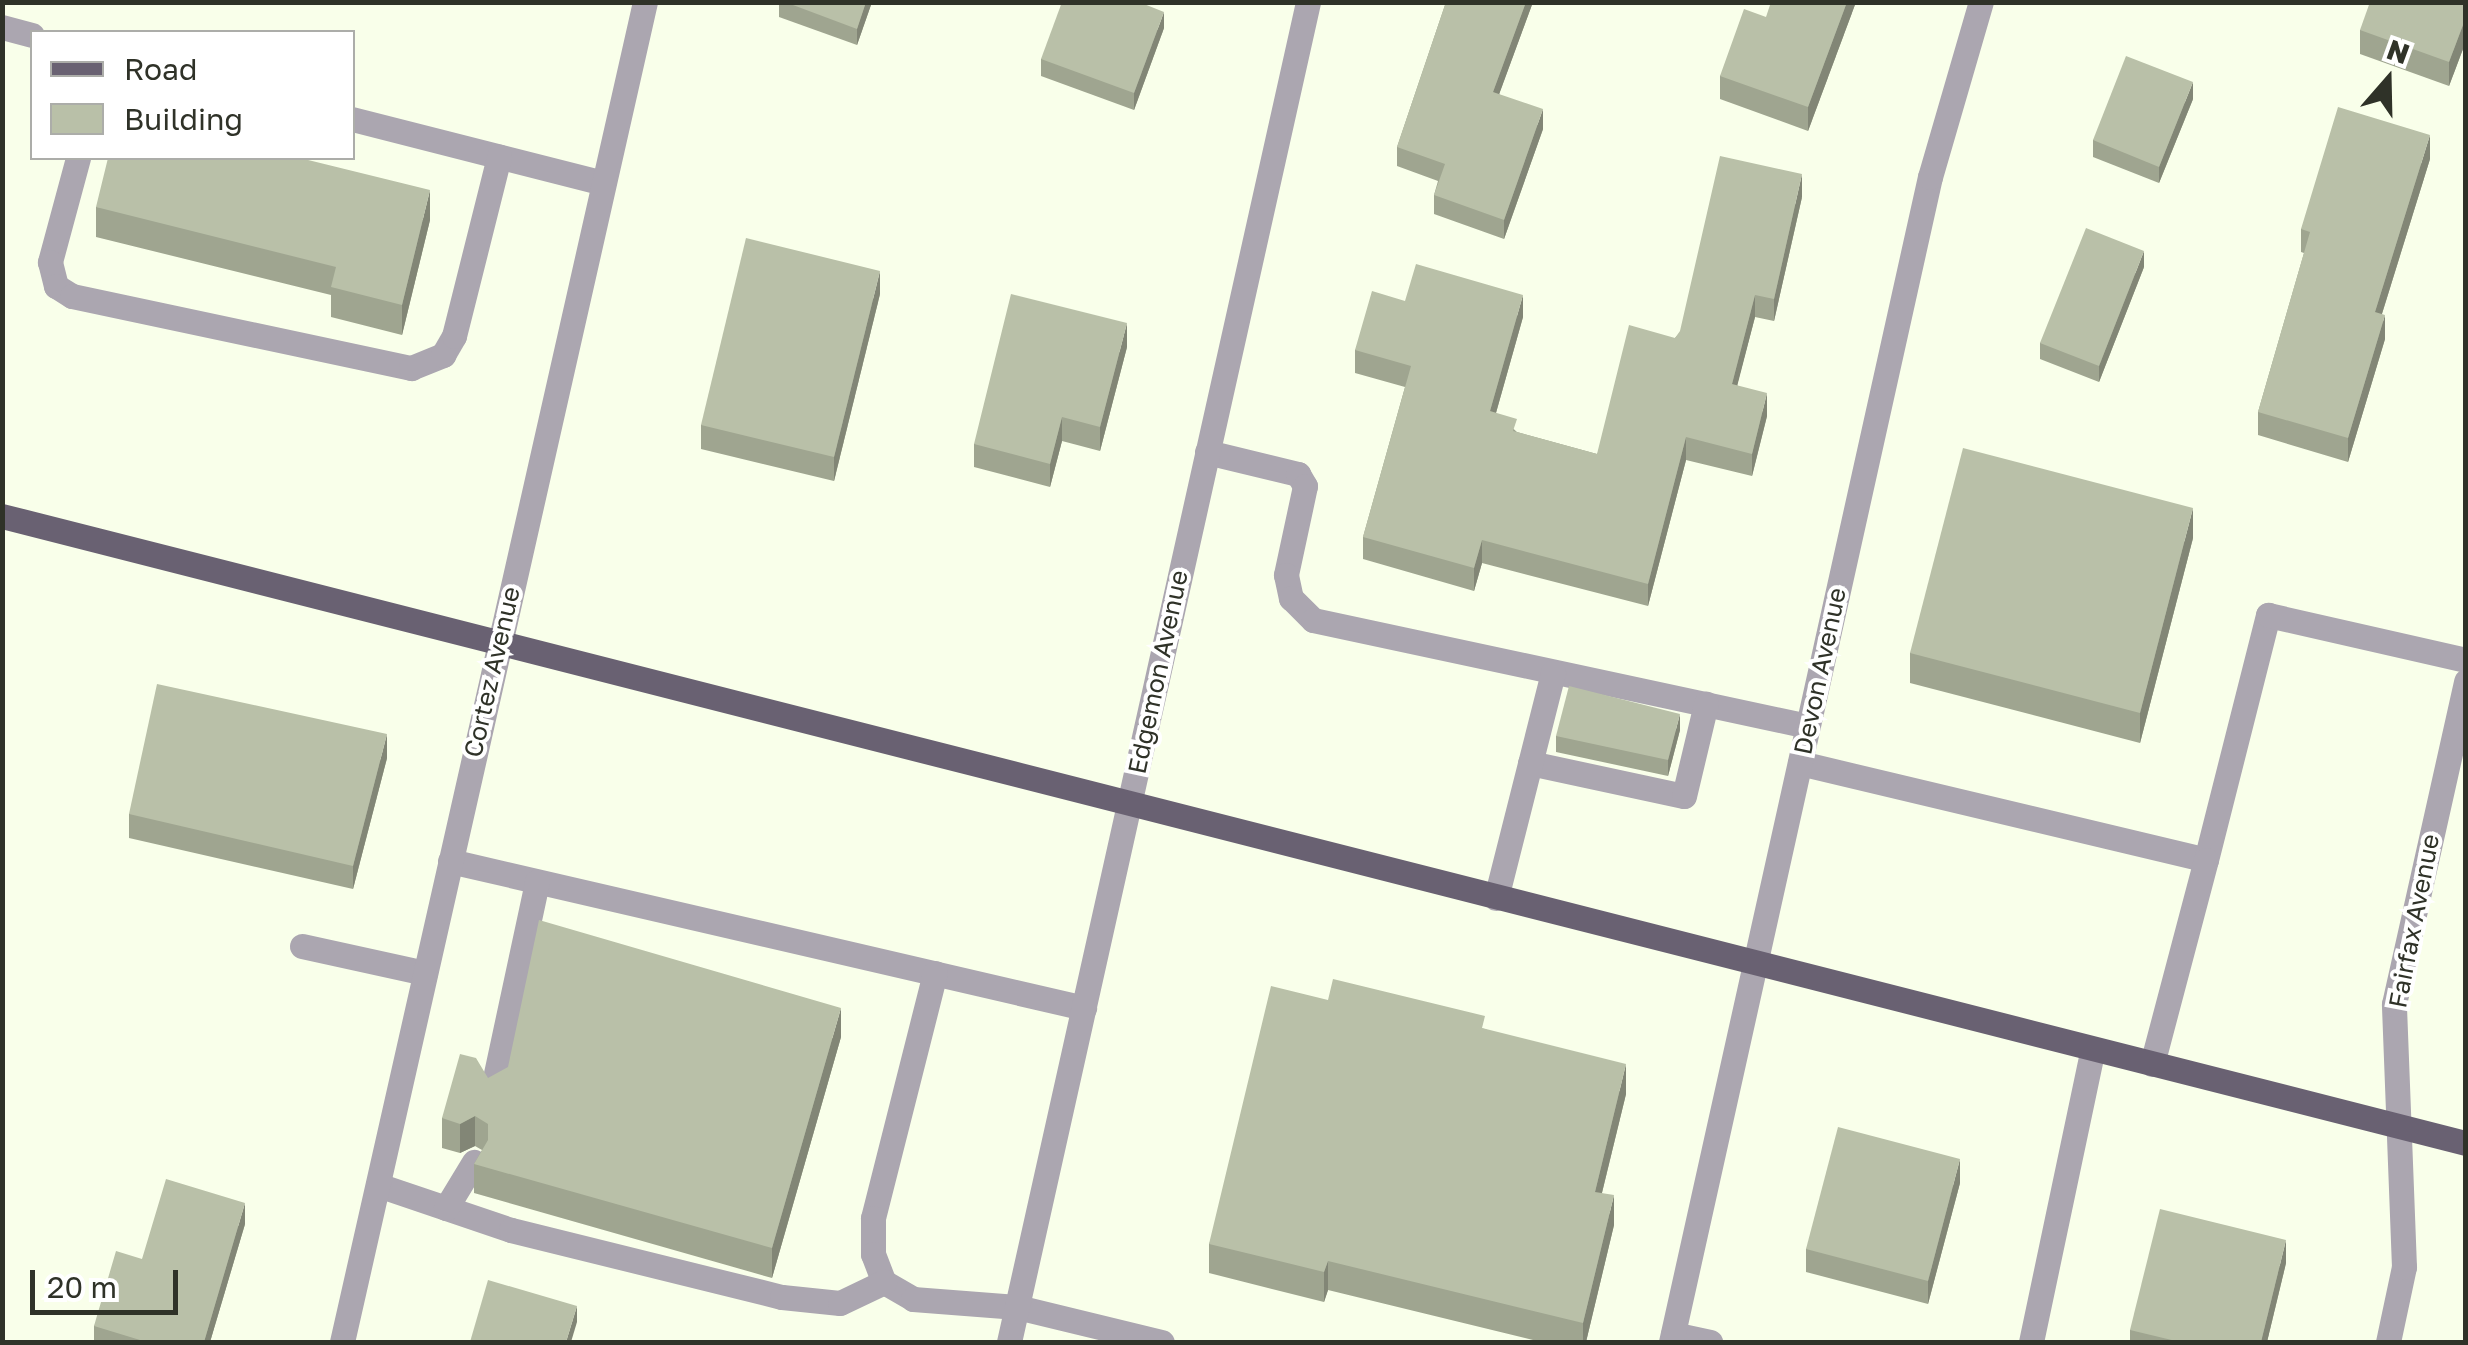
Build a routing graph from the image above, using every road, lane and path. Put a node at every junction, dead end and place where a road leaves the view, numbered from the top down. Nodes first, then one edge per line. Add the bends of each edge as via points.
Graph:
1 (644, 2) edge
2 (1308, 2) edge
3 (1981, 2) edge
4 (2, 27) edge
5 (30, 34) edge
6 (355, 120) edge
7 (499, 157) junction
8 (77, 160) edge
9 (603, 184) junction
10 (1207, 452) junction
11 (2, 516) edge
12 (499, 640) junction
13 (2466, 660) edge
14 (1553, 672) junction
15 (2466, 682) edge
16 (1706, 704) junction
17 (1808, 726) junction
18 (1530, 763) junction
19 (1800, 764) junction
20 (1130, 803) junction
21 (2206, 860) junction
22 (450, 861) junction
23 (537, 882) junction
24 (1496, 898) junction
25 (302, 946) dead end
26 (1755, 965) junction
27 (425, 973) junction
28 (935, 973) junction
29 (1084, 1008) junction
30 (2093, 1050) junction
31 (2152, 1064) junction
32 (492, 1092) edge
33 (2398, 1126) junction
34 (2466, 1143) edge
35 (474, 1162) edge
36 (378, 1185) junction
37 (446, 1208) junction
38 (884, 1282) junction
39 (1017, 1307) junction
40 (1672, 1338) edge
41 (342, 1342) edge
42 (1010, 1342) edge
43 (1162, 1342) edge
44 (1710, 1342) edge
45 (2031, 1342) edge
46 (2388, 1342) edge

1 - 9 street, Cortez Avenue
2 - 10 street, Edgemon Avenue
3 - 17 street, Devon Avenue via 1930,177
4 - 5 street
6 - 7 street
7 - 8 street via 454,336 443,355 411,368 72,296 56,286 50,262
7 - 9 street
9 - 12 street, Cortez Avenue
10 - 14 street via 1298,474 1305,486 1286,575 1291,598 1313,620
10 - 20 street, Edgemon Avenue
11 - 12 main road
12 - 20 main road
12 - 22 street, Cortez Avenue
13 - 21 street via 2268,616
14 - 16 street
14 - 18 street
15 - 33 street, Fairfax Avenue via 2394,1004
16 - 17 street
16 - 18 street via 1684,796
17 - 19 street, Devon Avenue
18 - 24 street
19 - 21 street
19 - 26 street, Devon Avenue
20 - 24 main road
20 - 29 street, Edgemon Avenue
21 - 31 street
22 - 23 street
22 - 27 street, Cortez Avenue
23 - 28 street
23 - 32 street
24 - 26 main road
25 - 27 street
26 - 30 main road
26 - 40 street, Devon Avenue
27 - 36 street, Cortez Avenue
28 - 29 street
28 - 38 street via 873,1218 873,1254
29 - 39 street, Edgemon Avenue
30 - 31 main road
30 - 45 street
31 - 33 main road
33 - 34 main road
33 - 46 street, Fairfax Avenue via 2404,1267
35 - 37 street
36 - 37 street
36 - 41 street, Cortez Avenue
37 - 38 street via 782,1297 840,1304
38 - 39 street via 913,1299
39 - 42 street, Edgemon Avenue
39 - 43 street
40 - 44 street

